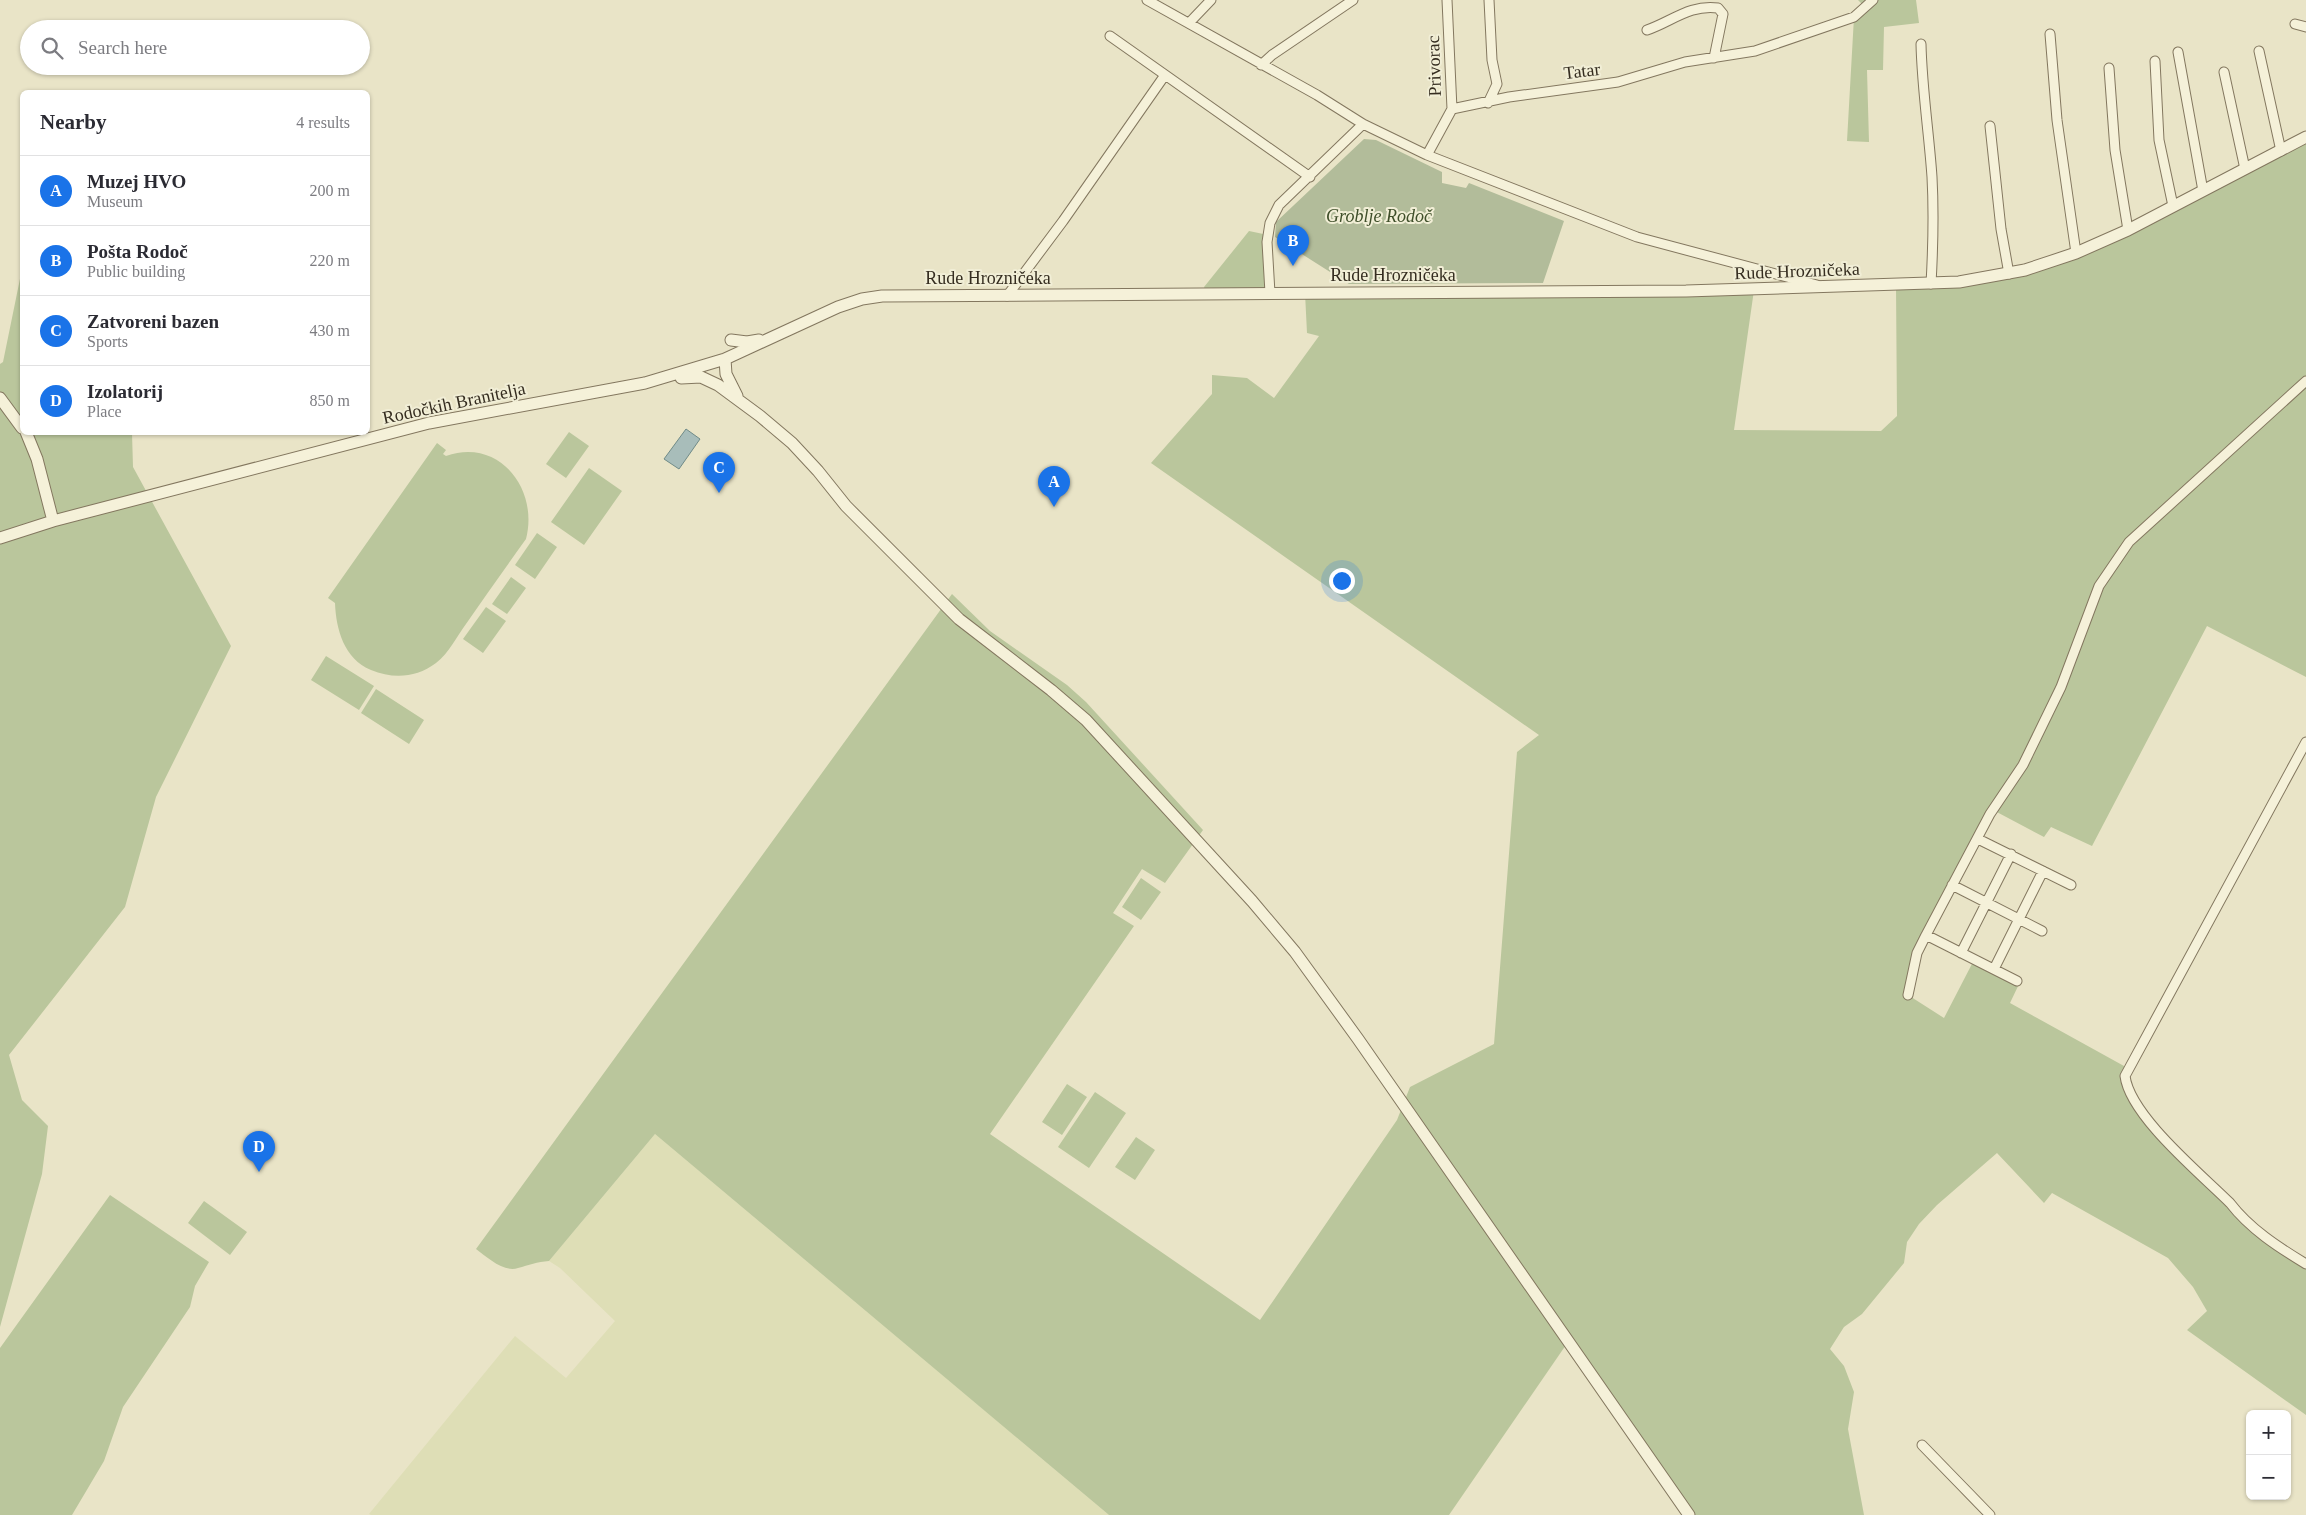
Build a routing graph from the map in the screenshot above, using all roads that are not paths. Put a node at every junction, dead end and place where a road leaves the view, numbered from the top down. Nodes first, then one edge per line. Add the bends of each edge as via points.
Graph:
1 (1147, 0) edge
2 (1211, 0) edge
3 (1353, 0) edge
4 (1447, 0) edge
5 (1489, 0) edge
6 (1873, 0) edge
7 (1189, 23) junction
8 (2295, 24) dead end
9 (2306, 27) edge
10 (1647, 30) dead end
11 (2050, 34) dead end
12 (1110, 36) dead end
13 (1922, 44) dead end
14 (2259, 51) dead end
15 (2178, 52) dead end
16 (1714, 58) junction
17 (2155, 61) dead end
18 (1261, 65) junction
19 (2109, 68) dead end
20 (2224, 72) dead end
21 (1165, 75) junction
22 (1488, 103) junction
23 (1452, 109) junction
24 (1363, 124) junction
25 (1990, 126) dead end
26 (2306, 138) edge
27 (2281, 151) junction
28 (1427, 155) junction
29 (2246, 169) junction
30 (1310, 177) junction
31 (2203, 191) junction
32 (2173, 206) junction
33 (2128, 230) junction
34 (2076, 253) junction
35 (2009, 274) junction
36 (1931, 284) junction
37 (1822, 286) junction
38 (1270, 293) junction
39 (1007, 296) junction
40 (773, 337) junction
41 (731, 340) dead end
42 (746, 350) joint
43 (725, 359) junction
44 (713, 363) junction
45 (651, 381) junction
46 (2306, 381) edge
47 (718, 385) junction
48 (0, 398) edge
49 (741, 402) junction
50 (20, 425) edge
51 (27, 435) edge
52 (53, 521) junction
53 (0, 538) edge
54 (2306, 742) edge
55 (1978, 838) junction
56 (2011, 854) junction
57 (2043, 871) junction
58 (2071, 885) dead end
59 (1952, 886) junction
60 (1986, 902) junction
61 (2018, 920) junction
62 (2042, 931) dead end
63 (1926, 935) junction
64 (1961, 953) junction
65 (1994, 969) junction
66 (2017, 981) dead end
67 (1908, 995) dead end
68 (2306, 1264) edge
69 (1922, 1445) dead end
70 (1689, 1515) edge
71 (1990, 1515) edge

1 - 7 street
2 - 7 street
3 - 18 street
4 - 23 street, Privorac
5 - 22 street via 1492,60 1497,84
6 - 16 street, Tatar via 1854,16 1828,27 1754,51
7 - 18 street
8 - 9 street
10 - 16 street via 1663,25 1681,13 1718,8 1723,20
11 - 34 street via 2057,120
12 - 21 street
13 - 36 street via 1934,215
14 - 27 street
15 - 31 street
16 - 22 street, Tatar via 1685,62 1618,82
17 - 32 street via 2159,140
18 - 24 street
19 - 33 street via 2115,150
20 - 29 street
21 - 30 street
21 - 39 street
22 - 23 street, Tatar
23 - 28 street, Privorac
24 - 28 street
24 - 30 street
25 - 35 street
26 - 27 street, Rude Hrozničeka
27 - 29 street, Rude Hrozničeka
28 - 37 street via 1637,237
29 - 31 street, Rude Hrozničeka
30 - 38 street via 1279,205 1270,223 1267,242
31 - 32 street, Rude Hrozničeka
32 - 33 street, Rude Hrozničeka
33 - 34 street, Rude Hrozničeka
34 - 35 street, Rude Hrozničeka
35 - 36 street, Rude Hrozničeka
36 - 37 street, Rude Hrozničeka
37 - 38 street, Rude Hrozničeka via 1678,291
38 - 39 street, Rude Hrozničeka
39 - 40 street, Rude Hrozničeka via 882,296 862,299
40 - 41 street via 754,341
40 - 42 street, Rude Hrozničeka
42 - 43 street, Rodočkih Branitelja
43 - 44 street, Rodočkih Branitelja
43 - 49 street via 726,374
44 - 45 street, Rodočkih Branitelja
44 - 47 street via 712,371
45 - 47 street via 692,376
45 - 52 street, Rodočkih Branitelja via 429,423
46 - 55 street via 2130,542 2109,570 2087,615 2061,687 2023,765 2004,791
47 - 49 street
48 - 50 street
49 - 70 street via 792,443 846,506 959,619 1086,720 1252,901 1295,952 1358,1039
51 - 52 street
52 - 53 street, Rodočkih Branitelja
54 - 68 street via 2125,1076 2126,1089 2158,1132 2240,1216
55 - 56 street
55 - 59 street
56 - 57 street
56 - 60 street
57 - 58 street
57 - 61 street
59 - 60 street
59 - 63 street
60 - 61 street
60 - 64 street
61 - 62 street
61 - 65 street
63 - 64 street
63 - 67 street via 1917,953
64 - 65 street
65 - 66 street
69 - 71 street

